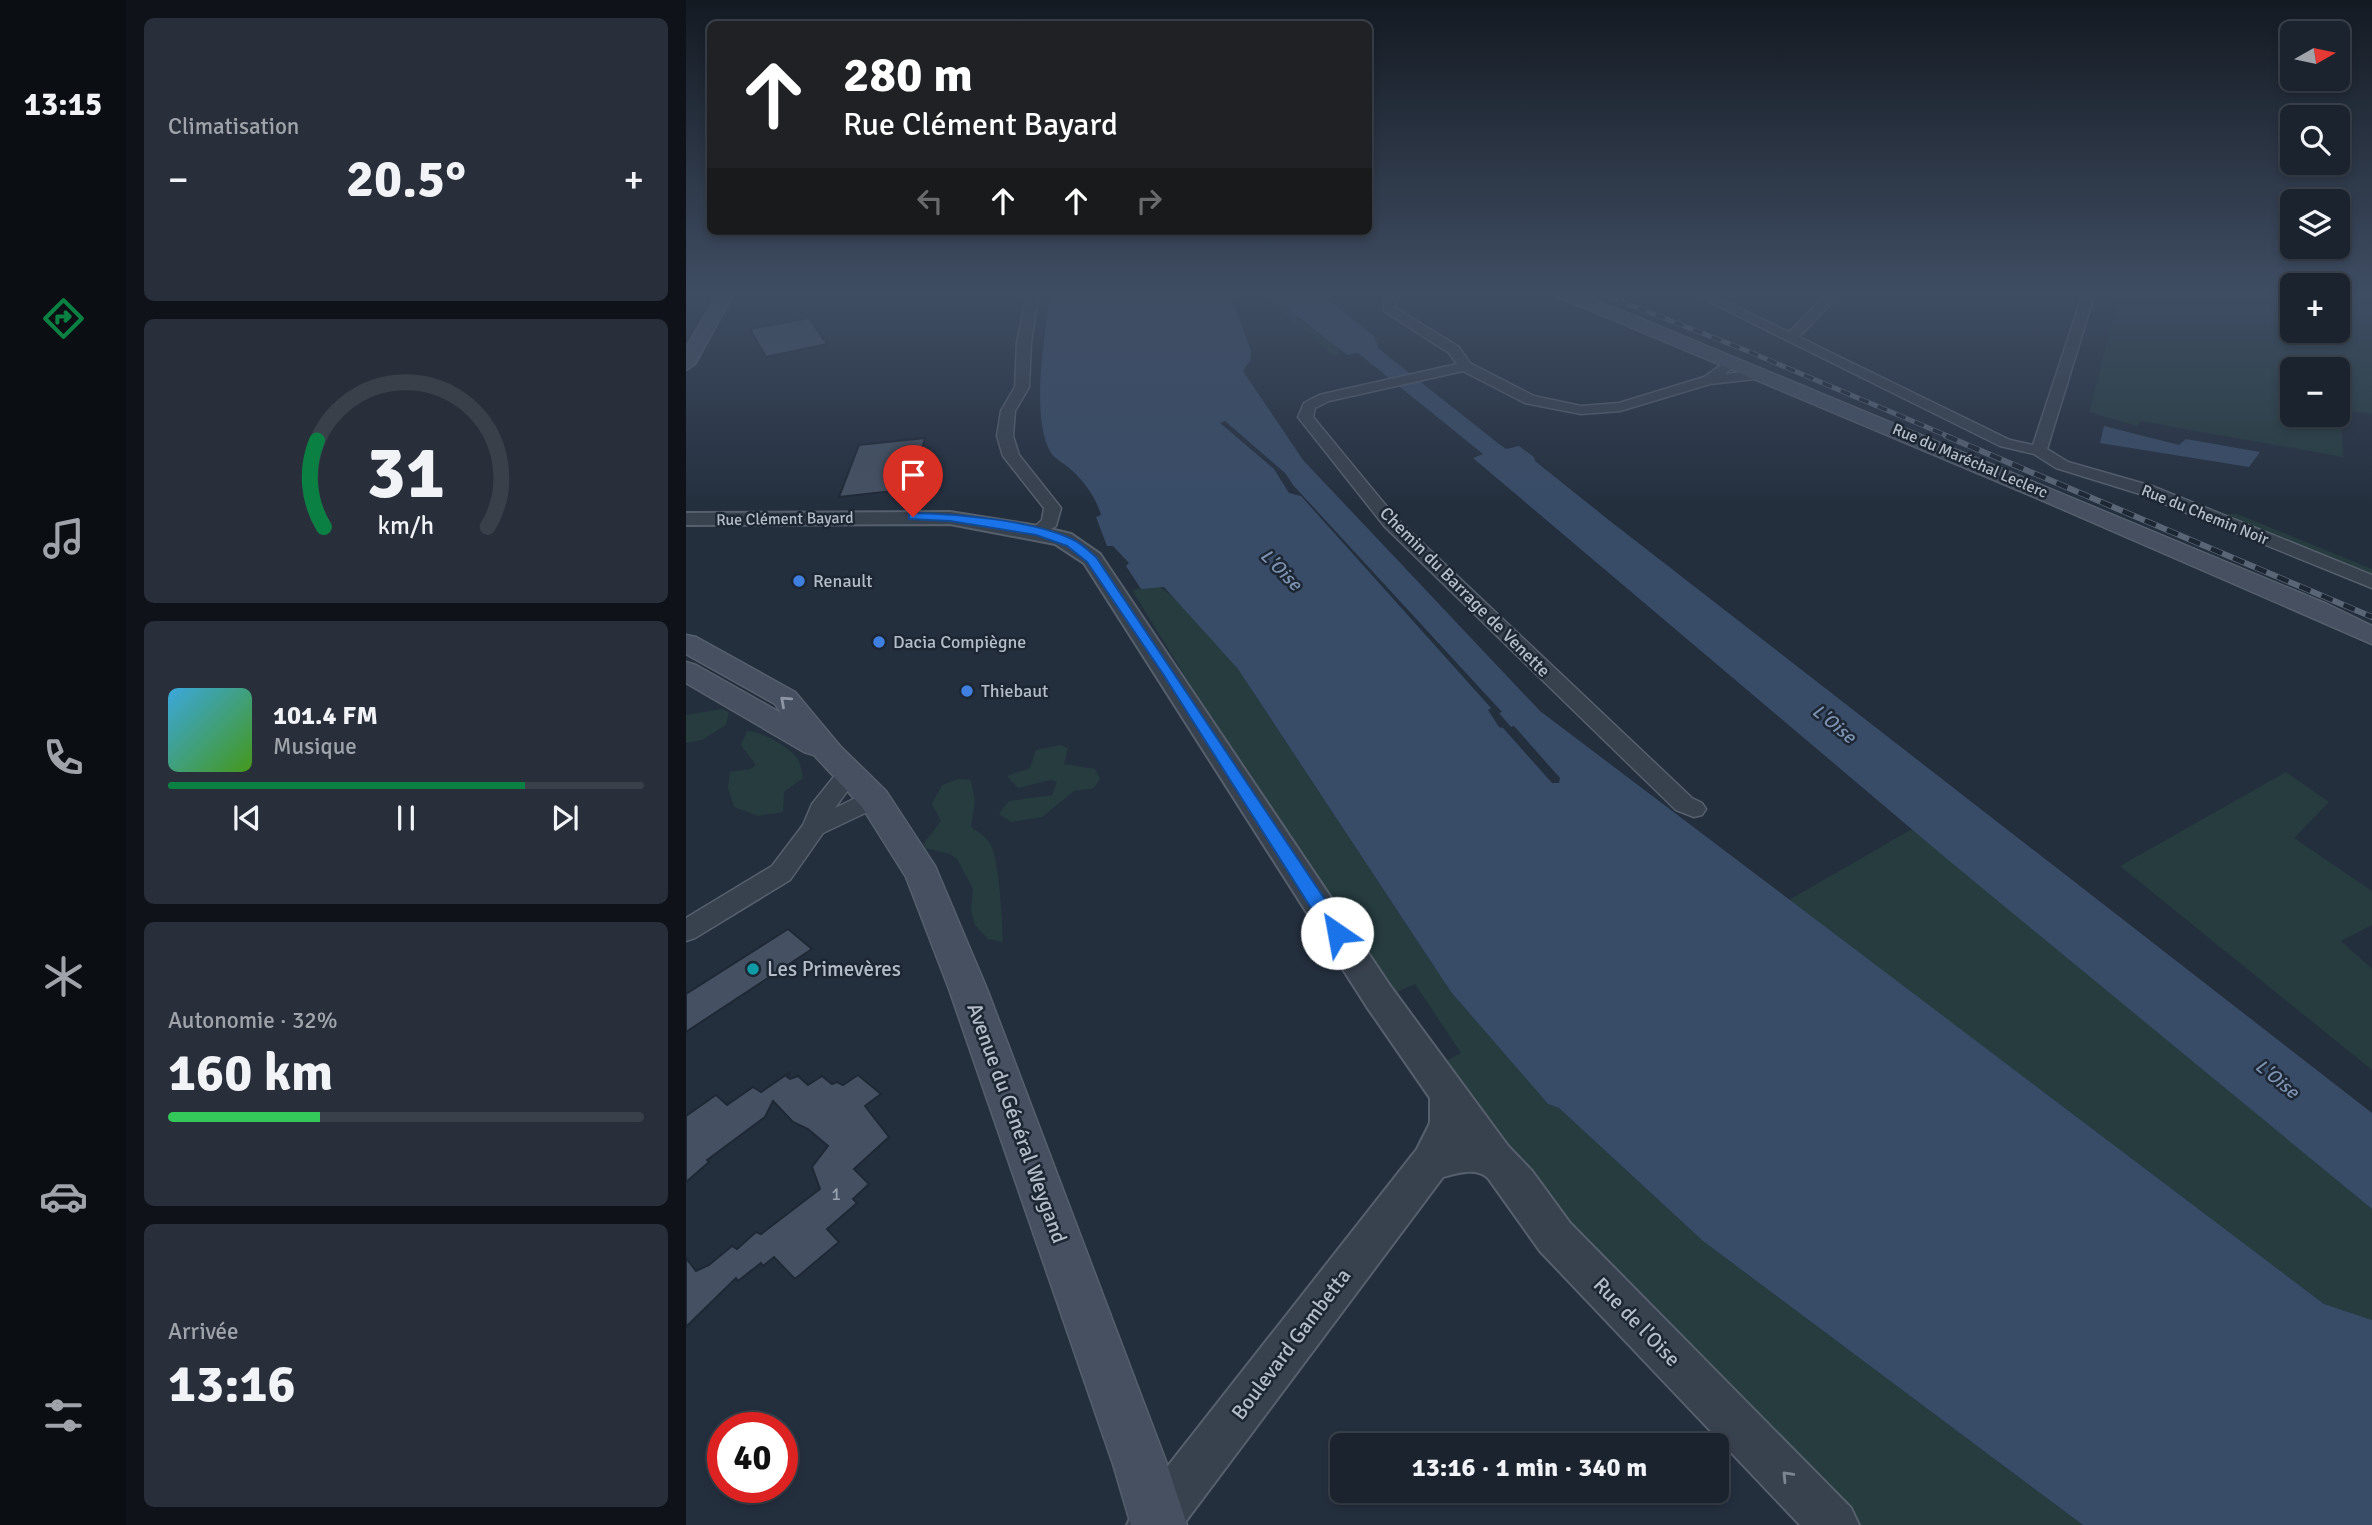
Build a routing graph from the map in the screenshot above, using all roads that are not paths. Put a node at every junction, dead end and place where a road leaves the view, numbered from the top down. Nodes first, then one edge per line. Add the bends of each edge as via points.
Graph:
1 (1023, 364) edge
2 (1706, 364) edge
3 (1843, 364) edge
4 (2066, 364) edge
5 (1465, 366) joint
6 (1723, 373) junction
7 (2039, 451) junction
8 (690, 521) edge
9 (1038, 532) junction
10 (2372, 582) edge
11 (2372, 636) edge
12 (686, 643) edge
13 (686, 671) edge
14 (839, 763) junction
15 (874, 799) junction
16 (1694, 809) dead end
17 (814, 827) junction
18 (686, 931) edge
19 (1449, 1094) junction
20 (1494, 1158) junction
21 (1431, 1162) junction
22 (1156, 1523) edge
23 (1834, 1525) edge

1 - 9 street via 1022,387 1008,411 1005,436 1011,456 1054,508 1051,522
2 - 6 main road, Rue du Maréchal Leclerc
3 - 7 street, Rue du Chemin Noir via 2005,443
4 - 7 street
5 - 6 street via 1530,401 1581,410 1620,407
5 - 16 street, Chemin du Barrage de Venette via 1317,401 1305,417 1391,523
6 - 11 main road, Rue du Maréchal Leclerc via 1764,374
7 - 10 street, Rue du Chemin Noir via 2062,465 2146,490
8 - 9 street, Rue Clément Bayard via 950,518
9 - 19 street, Rue Clément Bayard via 1071,543 1091,559 1379,997
14 -> 12 main road, Avenue du Général Weygand via 785,698
13 - 14 main road, Avenue du Général Weygand
14 - 15 main road, Avenue du Général Weygand
14 - 17 street
15 - 17 street
15 - 22 main road, Avenue du Général Weygand via 923,875 968,989 1140,1464
17 - 18 street via 781,873
19 - 20 street, Rue de l'Oise
19 - 21 street, Boulevard Gambetta via 1450,1124
20 - 21 street via 1472,1154
23 -> 20 street, Rue de l'Oise via 1555,1237
21 - 22 street, Boulevard Gambetta

